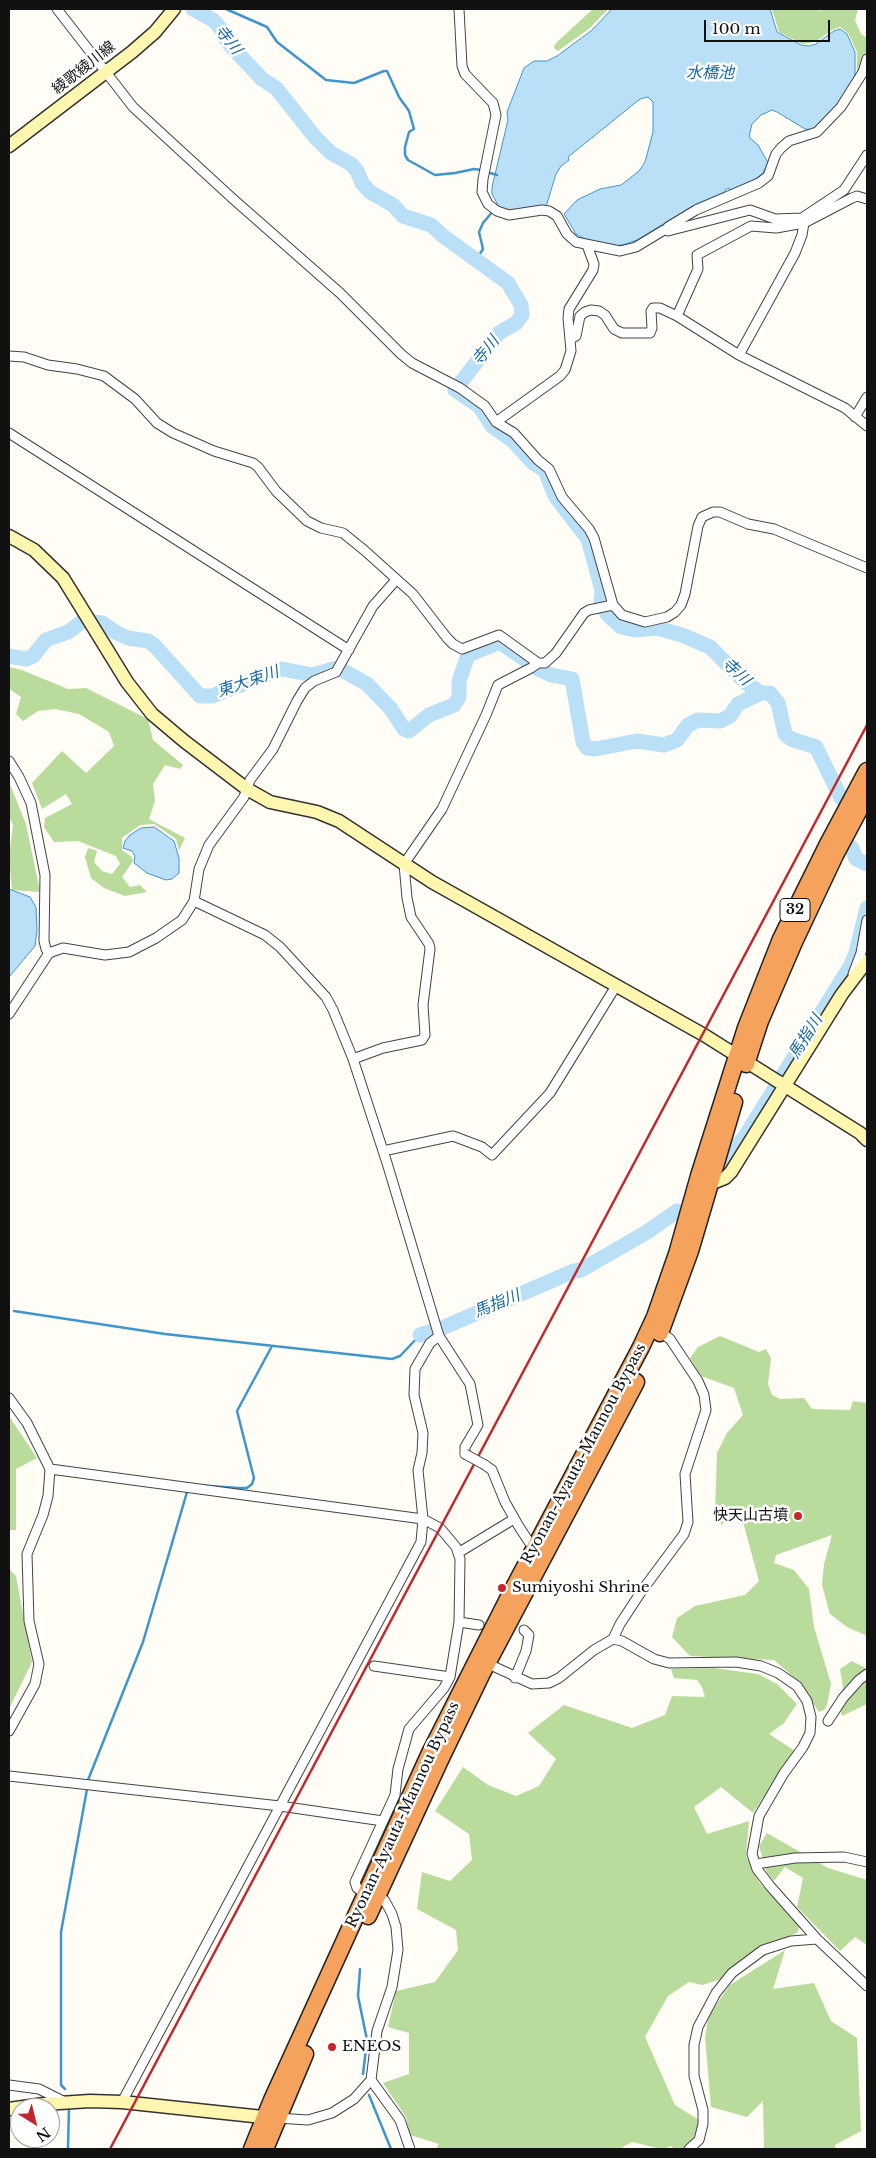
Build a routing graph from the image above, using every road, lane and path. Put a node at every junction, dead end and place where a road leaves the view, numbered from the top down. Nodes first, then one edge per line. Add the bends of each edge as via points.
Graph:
1 (56, 9) edge
2 (174, 9) edge
3 (459, 9) edge
4 (867, 59) edge
5 (106, 73) junction
6 (859, 79) junction
7 (867, 86) edge
8 (9, 146) edge
9 (867, 155) edge
10 (867, 199) edge
11 (803, 220) junction
12 (664, 230) junction
13 (587, 245) junction
14 (676, 316) junction
15 (570, 339) junction
16 (739, 355) junction
17 (9, 356) edge
18 (867, 398) edge
19 (855, 417) junction
20 (496, 422) junction
21 (867, 426) edge
22 (9, 433) edge
23 (9, 536) edge
24 (867, 568) edge
25 (396, 580) junction
26 (607, 606) junction
27 (349, 650) junction
28 (535, 665) junction
29 (9, 761) edge
30 (867, 771) edge
31 (247, 789) junction
32 (867, 796) edge
33 (404, 864) junction
34 (194, 901) junction
35 (867, 920) edge
36 (49, 953) junction
37 (865, 969) edge
38 (850, 984) junction
39 (616, 986) junction
40 (9, 1014) edge
41 (353, 1059) junction
42 (742, 1059) junction
43 (780, 1084) junction
44 (867, 1140) edge
45 (383, 1151) junction
46 (710, 1184) junction
47 (655, 1329) junction
48 (438, 1332) junction
49 (9, 1398) edge
50 (50, 1469) junction
51 (514, 1518) junction
52 (423, 1519) junction
53 (536, 1547) junction
54 (458, 1553) junction
55 (459, 1622) junction
56 (479, 1625) tunnel mouth
57 (524, 1630) dead end
58 (613, 1639) junction
59 (482, 1661) junction
60 (374, 1666) dead end
61 (867, 1674) edge
62 (450, 1677) junction
63 (515, 1678) junction
64 (828, 1720) dead end
65 (9, 1731) edge
66 (9, 1776) edge
67 (280, 1806) junction
68 (383, 1821) junction
69 (867, 1862) edge
70 (756, 1864) junction
71 (372, 1895) junction
72 (817, 1939) junction
73 (867, 1986) edge
74 (371, 2080) junction
75 (9, 2085) edge
76 (65, 2102) junction
77 (122, 2102) junction
78 (9, 2109) edge
79 (271, 2118) junction
80 (252, 2149) edge
81 (265, 2149) edge
82 (410, 2149) edge
83 (689, 2149) edge

1 - 5 street
2 - 5 street, 綾歌綾川線 via 155,32
3 - 13 street via 462,66 493,103 496,115 483,179 482,192 488,204 509,214 550,211 557,216 571,239
4 - 6 street
5 - 8 street, 綾歌綾川線
5 - 20 street via 133,107 340,292 401,354 485,406
6 - 7 street
6 - 12 street via 841,107 822,128 789,141 781,148 768,176 759,183 696,210
9 - 11 street via 844,190
10 - 11 street via 857,196
11 - 12 street via 775,219 750,210
11 - 14 street via 776,228 751,226 697,255 698,269
11 - 16 street via 802,235 795,253
12 - 13 street via 629,250
13 - 15 street via 593,270 569,309
14 - 15 street via 653,308 650,333 622,333 614,329 605,315 591,310 580,316 576,336
14 - 16 street
15 - 20 street via 569,359 560,376
16 - 19 street via 845,408
17 - 25 street via 104,376 173,433 258,467 276,491 307,521 343,533
18 - 19 street
19 - 21 street
20 - 26 street via 514,433 549,469 562,497 589,529 597,547
22 - 27 street
23 - 31 street via 34,550 55,568 70,587 127,682 152,714
24 - 26 street via 774,529 713,512 702,517 698,526 685,594 675,612 667,618 645,622
25 - 27 street via 373,606
25 - 28 street via 420,602 453,644 466,649 499,635
26 - 28 street via 584,612 550,660
27 - 31 street via 338,670 305,688 273,749
28 - 33 street via 498,685 442,809
29 - 36 street via 31,802 45,875 44,940
30 - 42 highway, Ryonan-Ayauta-Mannou Bypass / 32 via 781,939 746,1028
31 - 33 street via 270,802 328,816
31 - 34 street via 209,845 199,869
32 - 42 highway, Ryonan-Ayauta-Mannou Bypass / 32 via 830,864
33 - 39 street
33 - 41 street via 411,917 430,949 423,1005 425,1035 422,1040 383,1048
34 - 36 street via 182,920 130,952 105,955 63,948
34 - 41 street via 265,935 280,947 326,997
35 - 38 street via 861,953
36 - 40 street
37 - 38 street
38 - 43 street
39 - 42 street
39 - 45 street via 550,1093 492,1155 482,1147 453,1136
41 - 45 street
42 - 43 street
42 - 46 highway, Ryonan-Ayauta-Mannou Bypass / 32
42 - 47 highway, Ryonan-Ayauta-Mannou Bypass / 32 via 699,1176
43 - 44 street via 860,1132
43 - 46 street via 731,1172
45 - 48 street
46 - 47 highway, Ryonan-Ayauta-Mannou Bypass / 32 via 690,1251
47 - 53 highway, Ryonan-Ayauta-Mannou Bypass / 32
47 - 58 street via 670,1339 698,1381 706,1410 685,1474 688,1522 684,1534 641,1592
47 - 59 highway, Ryonan-Ayauta-Mannou Bypass / 32 via 630,1395
48 - 51 street, bridge via 470,1384 478,1425 465,1447 465,1454 492,1470
48 - 52 street via 415,1368 414,1395 423,1433 418,1470
49 - 50 street via 27,1423
50 - 52 street
50 - 65 street via 43,1515 27,1554 28,1611 39,1664 38,1674
51 - 53 street via 528,1541
51 - 54 street
52 - 54 street via 440,1528
52 - 67 street via 421,1542
53 - 59 highway, Ryonan-Ayauta-Mannou Bypass / 32
54 - 55 street
55 - 56 street
55 - 62 street
57 - 63 street via 529,1635
58 - 63 street via 549,1683 532,1684
58 - 70 street via 669,1663 736,1662 761,1666 797,1686 807,1701 810,1733 759,1816 752,1854
59 - 63 street
59 - 71 highway, Ryonan-Ayauta-Mannou Bypass / 32 via 430,1753
60 - 62 street
61 - 64 street via 843,1698
62 - 68 street via 410,1729 394,1795
66 - 67 street
67 - 68 street
67 - 77 street
68 - 71 street via 355,1882 357,1888
69 - 70 street via 844,1857 795,1858
70 - 72 street via 770,1886
71 - 74 street via 385,1901 392,1914 398,1950 392,1987 377,2031
71 - 79 highway, Ryonan-Ayauta-Mannou Bypass / 32
72 - 73 street
72 - 83 street via 791,1941 763,1950 732,1973 716,1993 698,2027 694,2045 694,2076 703,2110 703,2124 699,2140
74 - 79 street via 354,2099 332,2113 308,2120
74 - 82 street via 400,2120
75 - 76 street via 39,2089
76 - 77 street
76 - 78 street
77 - 79 street
79 - 80 highway, Ryonan-Ayauta-Mannou Bypass / 32
79 - 81 highway, Ryonan-Ayauta-Mannou Bypass / 32

